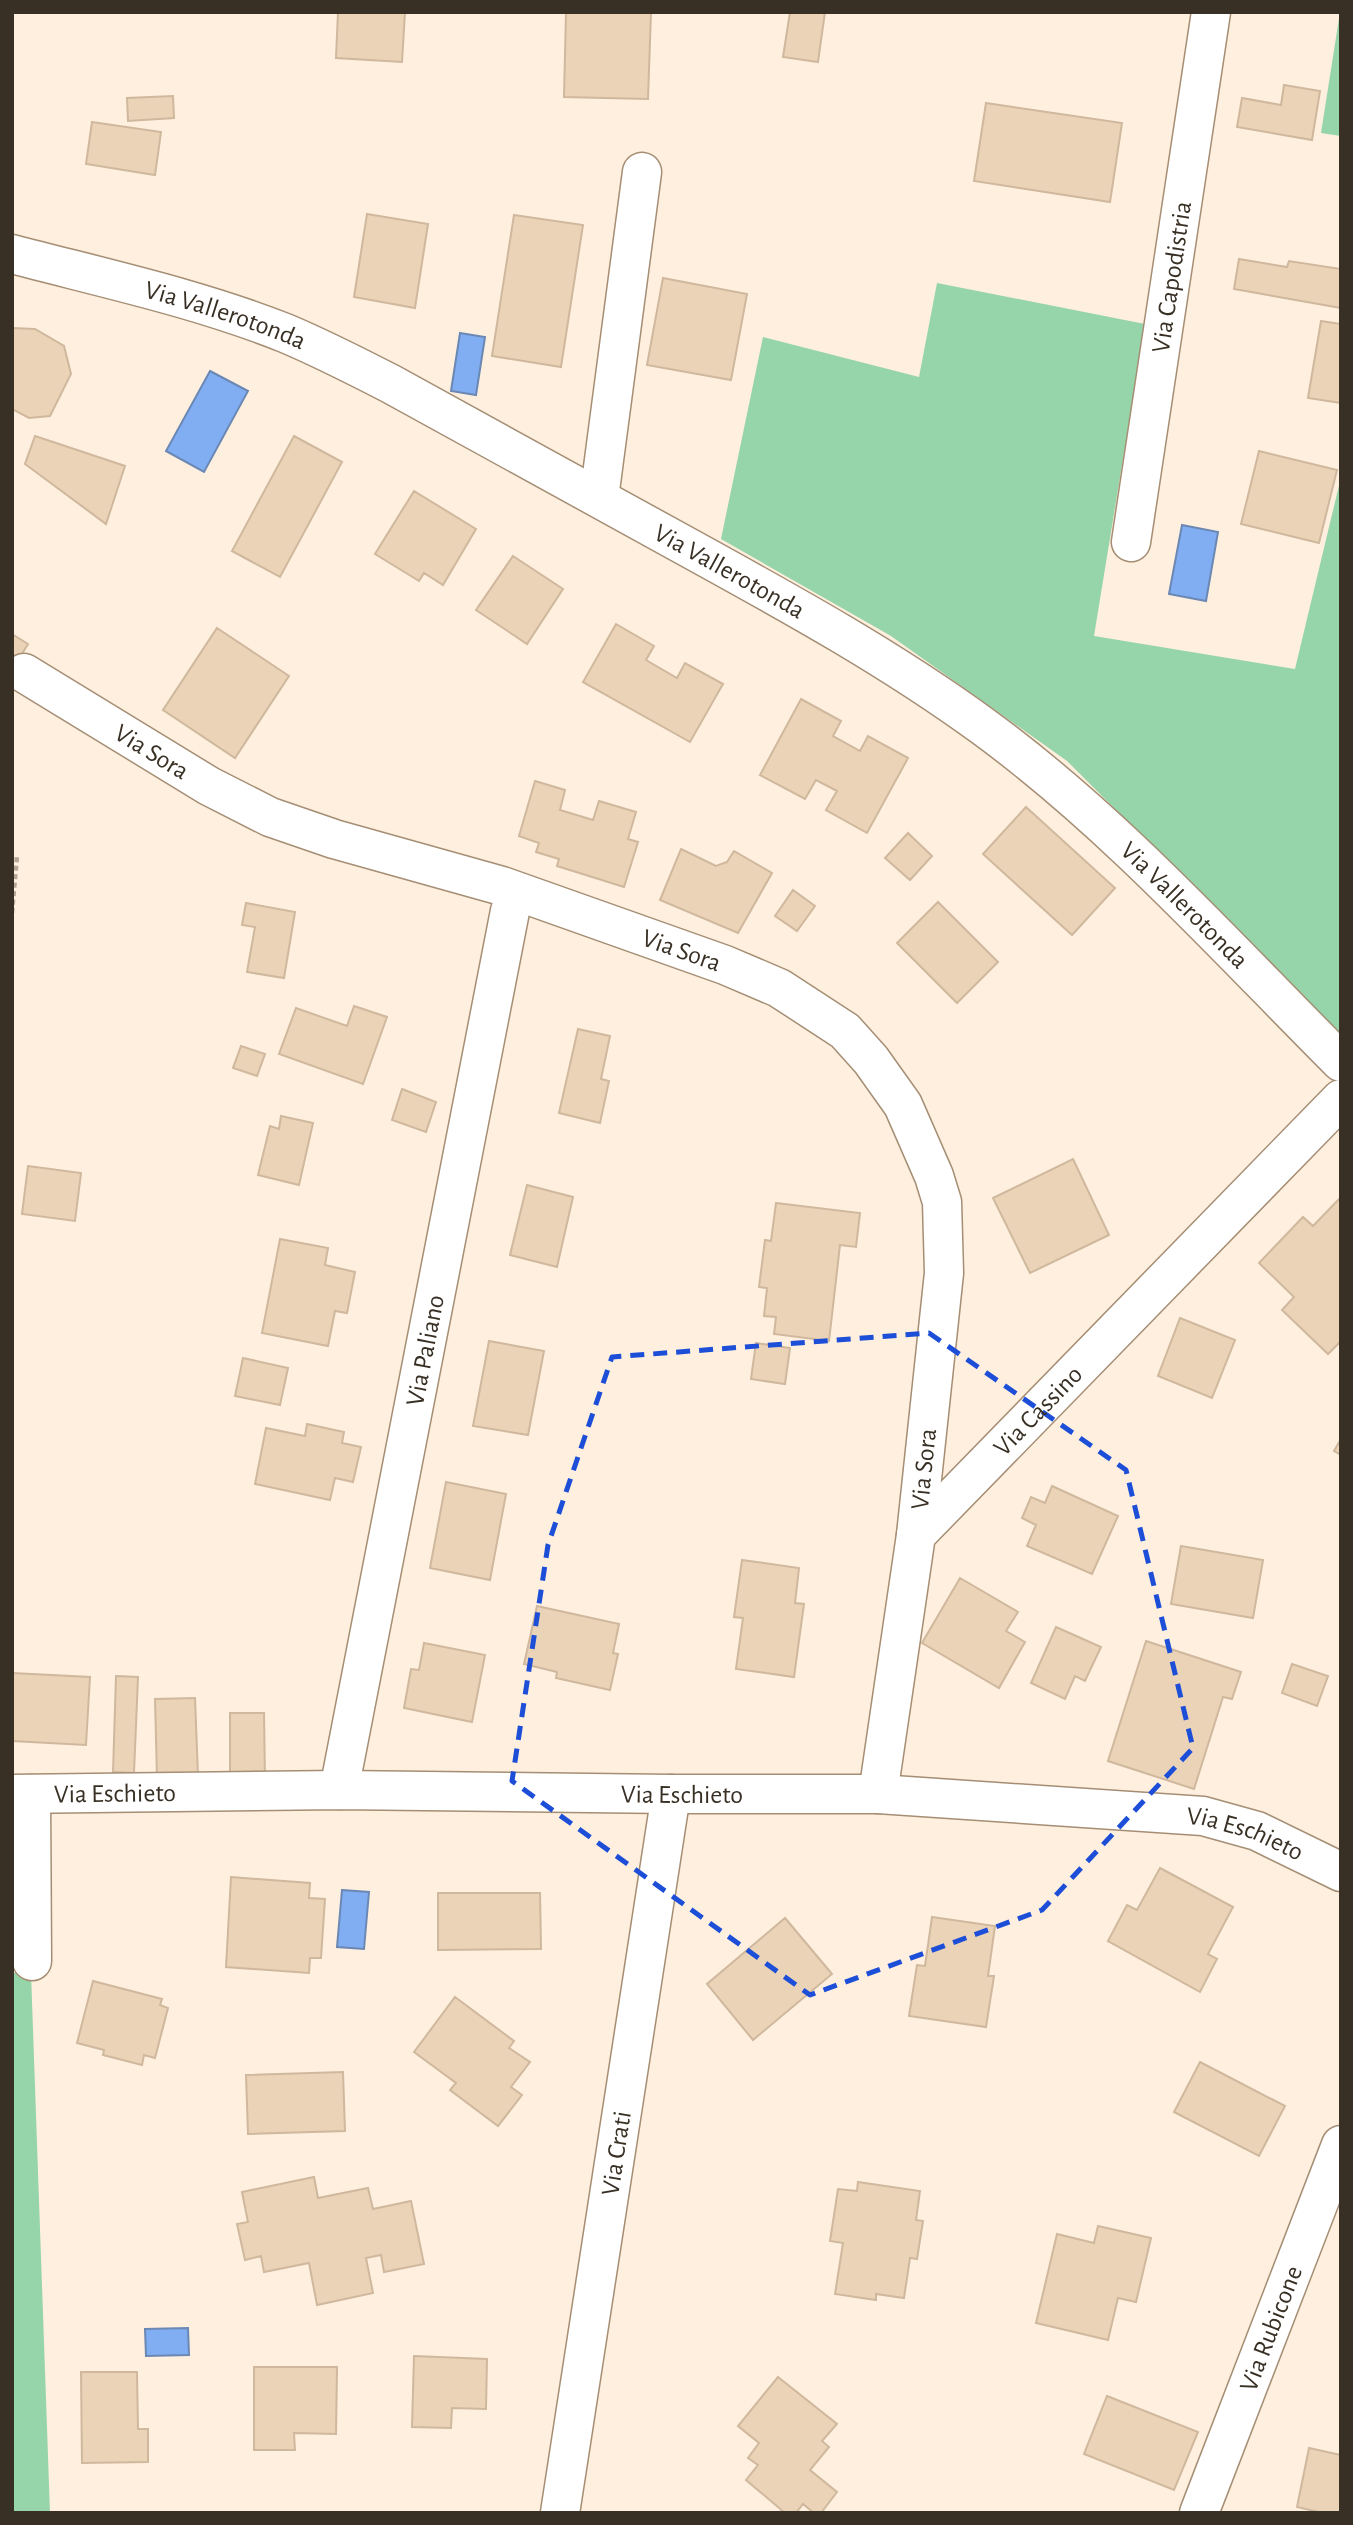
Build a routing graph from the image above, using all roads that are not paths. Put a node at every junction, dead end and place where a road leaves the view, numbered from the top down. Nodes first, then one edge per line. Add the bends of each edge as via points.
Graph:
1 (1211, 12) edge
2 (642, 172) dead end
3 (12, 254) edge
4 (599, 498) junction
5 (1131, 542) dead end
6 (24, 673) dead end
7 (510, 911) dead end
8 (1341, 1062) edge
9 (1341, 1098) edge
10 (916, 1535) junction
11 (339, 1790) junction
12 (22, 1794) edge
13 (671, 1794) junction
14 (878, 1794) junction
15 (1341, 1872) edge
16 (32, 1961) dead end
17 (1341, 2145) edge
18 (560, 2513) edge
19 (1199, 2513) edge

1 - 5 street, Via Capodistria
2 - 4 street
3 - 4 street, Via Vallerotonda via 186,300 284,333 391,384
4 - 8 street, Via Vallerotonda via 870,650 986,728 1127,849
6 - 10 street, Via Sora via 209,786 270,817 502,886 725,965 779,988 845,1031 903,1105 943,1209 944,1273
7 - 11 street, Via Paliano
9 - 10 street, Via Cassino
10 - 14 street
11 - 12 street, Via Eschieto
11 - 13 street, Via Eschieto
12 - 16 street
13 - 14 street, Via Eschieto
13 - 18 street, Via Crati
14 - 15 street, Via Eschieto via 1203,1816 1256,1831
17 - 19 street, Via Rubicone

